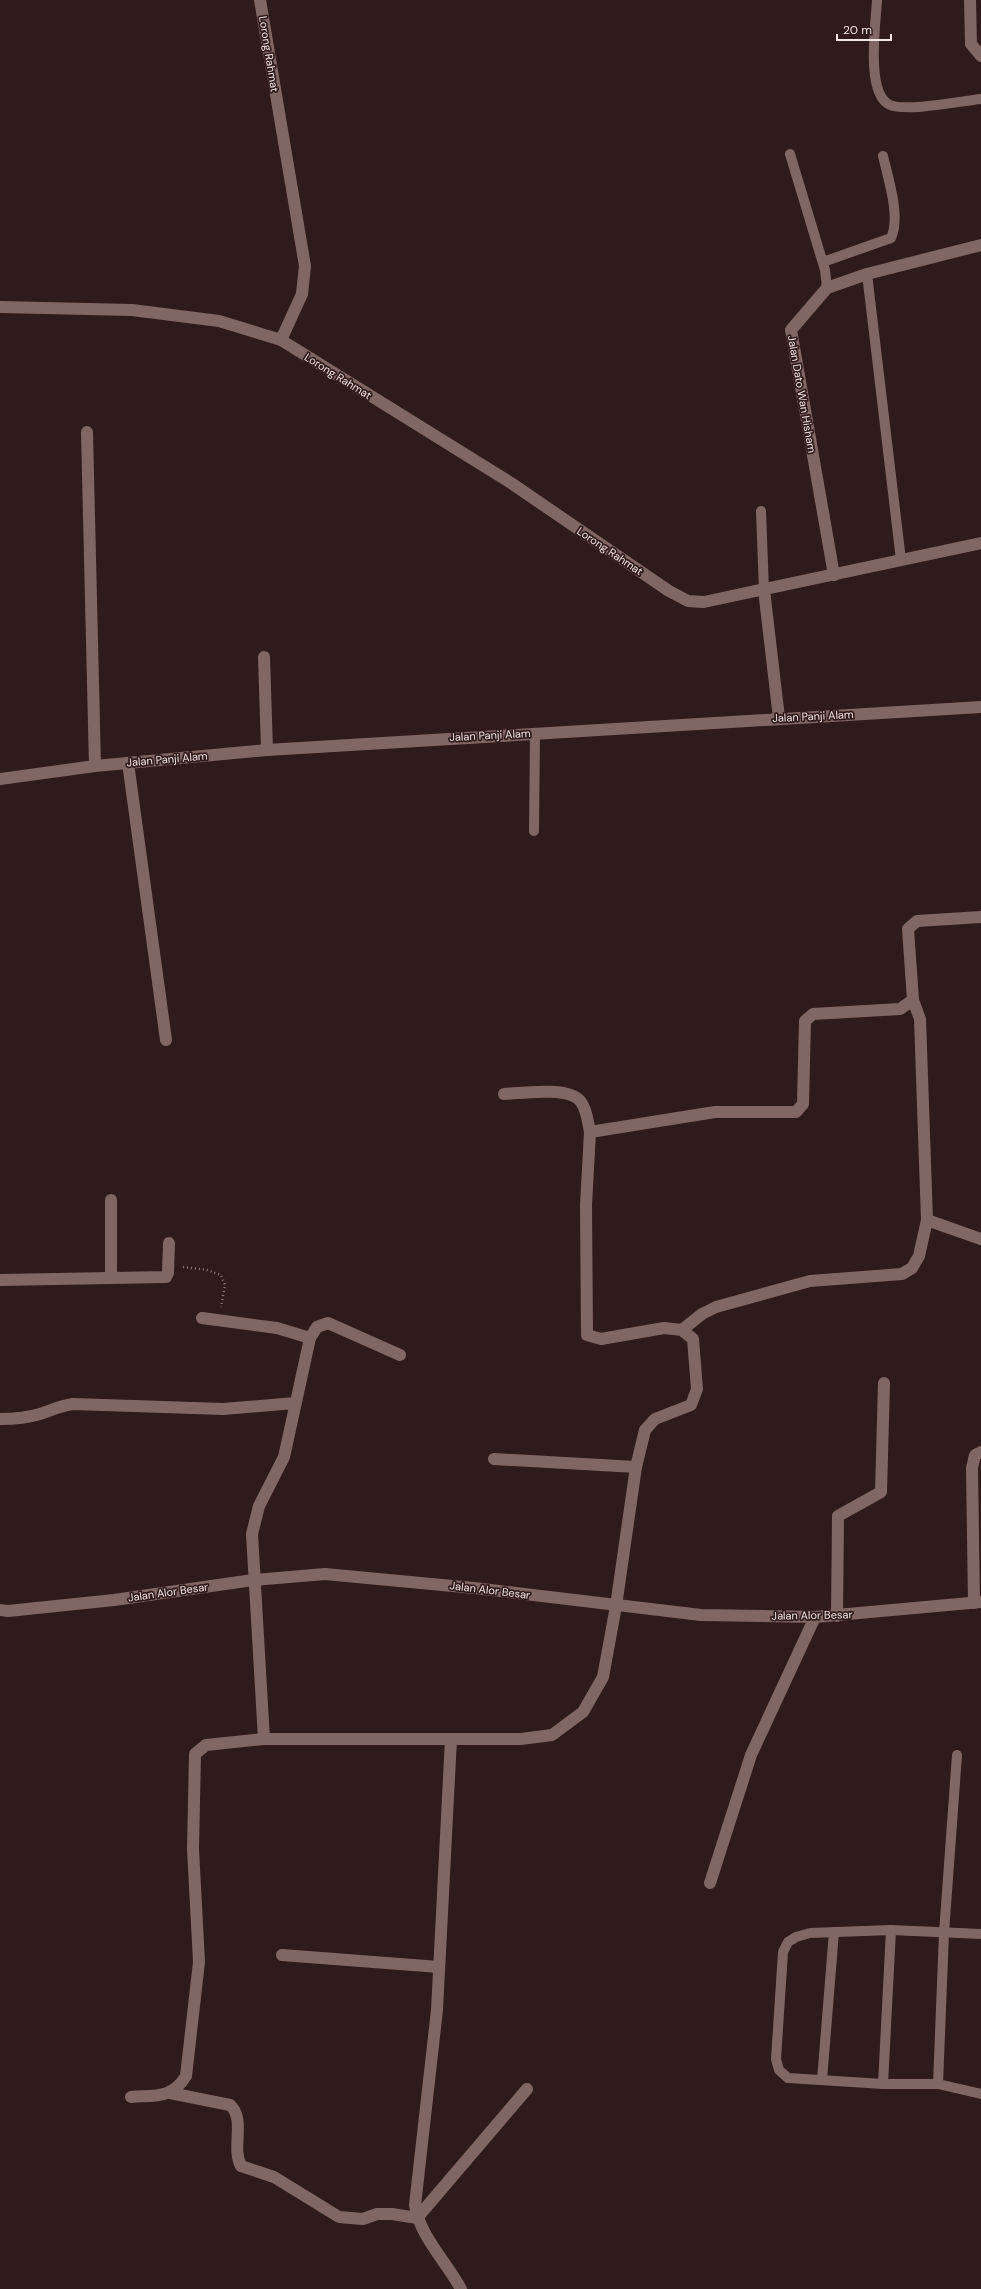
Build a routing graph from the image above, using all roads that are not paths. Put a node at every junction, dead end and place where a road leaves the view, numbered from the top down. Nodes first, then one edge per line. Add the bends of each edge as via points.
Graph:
1 (260, 0) edge
2 (877, 0) edge
3 (970, 0) edge
4 (981, 56) edge
5 (981, 99) edge
6 (790, 154) dead end
7 (883, 156) dead end
8 (981, 245) edge
9 (823, 262) junction
10 (867, 274) junction
11 (827, 288) junction
12 (0, 307) edge
13 (281, 340) junction
14 (87, 432) dead end
15 (761, 511) dead end
16 (981, 543) edge
17 (901, 560) junction
18 (834, 575) junction
19 (764, 590) junction
20 (264, 657) dead end
21 (981, 707) edge
22 (779, 718) junction
23 (535, 733) junction
24 (268, 750) junction
25 (128, 763) junction
26 (95, 766) junction
27 (0, 779) edge
28 (534, 831) dead end
29 (981, 917) edge
30 (913, 1000) junction
31 (166, 1040) dead end
32 (504, 1094) dead end
33 (590, 1132) junction
34 (110, 1200) dead end
35 (927, 1220) junction
36 (981, 1239) edge
37 (169, 1243) dead end
38 (110, 1278) junction
39 (0, 1280) edge
40 (202, 1318) dead end
41 (682, 1330) junction
42 (310, 1338) junction
43 (400, 1355) dead end
44 (884, 1383) dead end
45 (295, 1403) junction
46 (0, 1419) edge
47 (981, 1452) edge
48 (494, 1458) dead end
49 (636, 1467) junction
50 (253, 1580) junction
51 (978, 1602) edge
52 (616, 1606) junction
53 (0, 1610) edge
54 (837, 1616) junction
55 (815, 1617) junction
56 (264, 1739) junction
57 (451, 1739) junction
58 (957, 1755) dead end
59 (710, 1883) dead end
60 (891, 1930) junction
61 (834, 1932) junction
62 (944, 1932) junction
63 (981, 1934) edge
64 (282, 1955) dead end
65 (439, 1968) junction
66 (822, 2080) junction
67 (883, 2084) junction
68 (938, 2084) junction
69 (527, 2089) dead end
70 (170, 2094) junction
71 (981, 2094) edge
72 (131, 2097) dead end
73 (417, 2218) junction
74 (461, 2289) edge

1 - 13 street, Lorong Rahmat via 305,266 302,294
2 - 5 lane via 873,66 879,92 889,104 903,108
3 - 4 street via 971,44
6 - 9 lane
7 - 9 lane via 892,197 894,229 891,238
8 - 10 street
9 - 11 lane
10 - 11 street
10 - 17 lane
11 - 18 street, Jalan Dato Wan Hisham via 791,330
12 - 13 street, Lorong Rahmat via 132,310 219,322
13 - 19 street, Lorong Rahmat via 511,483 669,591 688,601 704,602
14 - 26 street
15 - 19 lane
16 - 17 street, Lorong Rahmat
17 - 18 street, Lorong Rahmat
18 - 19 street, Lorong Rahmat
19 - 22 street
20 - 24 street
21 - 22 street, Jalan Panji Alam
22 - 23 street, Jalan Panji Alam
23 - 24 street, Jalan Panji Alam
23 - 28 lane
24 - 25 street, Jalan Panji Alam
25 - 26 street, Jalan Panji Alam
25 - 31 street
26 - 27 street, Jalan Panji Alam
29 - 30 street via 918,921 908,929
30 - 33 street via 900,1009 813,1014 805,1021 803,1104 796,1112 714,1112
30 - 35 street via 920,1019
32 - 33 street via 550,1092 576,1097 582,1103
33 - 41 street via 586,1205 587,1335 601,1340 664,1328
34 - 38 street
35 - 36 street
35 - 41 street via 919,1256 912,1268 902,1274 810,1281 716,1307
37 - 38 street via 166,1277
38 - 39 street
40 - 42 street via 277,1328
41 - 49 street via 693,1339 697,1389 691,1405 655,1419 645,1430
42 - 43 street via 317,1326 328,1323
42 - 45 street
44 - 54 street via 881,1492 838,1516
45 - 46 street via 223,1409 73,1404 57,1406 41,1414
45 - 50 street via 284,1457 259,1506 252,1534
47 - 51 street via 975,1455 972,1468
48 - 49 street
49 - 52 street
50 - 52 street, Jalan Alor Besar via 325,1574 370,1576
50 - 53 street, Jalan Alor Besar via 114,1600
50 - 56 street
51 - 54 street, Jalan Alor Besar
52 - 55 street, Jalan Alor Besar via 701,1615
52 - 57 street via 603,1677 582,1712 552,1735 521,1739
54 - 55 street, Jalan Alor Besar
55 - 59 street via 752,1755
56 - 57 street
56 - 70 street via 206,1745 195,1754 194,1849 199,1962 186,2076
57 - 65 street
58 - 62 lane
60 - 61 lane
60 - 62 lane
60 - 67 lane
61 - 66 lane
61 - 66 lane via 810,1933 796,1937 788,1942 783,1952 776,2047 779,2070 788,2078
62 - 63 lane
62 - 68 lane
64 - 65 street
65 - 73 street via 431,2069 416,2186
66 - 67 lane
67 - 68 lane
68 - 71 lane
69 - 73 street
70 - 72 street
70 - 73 street via 230,2105 235,2109 237,2118 236,2143 241,2166 274,2177 339,2217 363,2218 377,2214 392,2214
73 - 74 street

